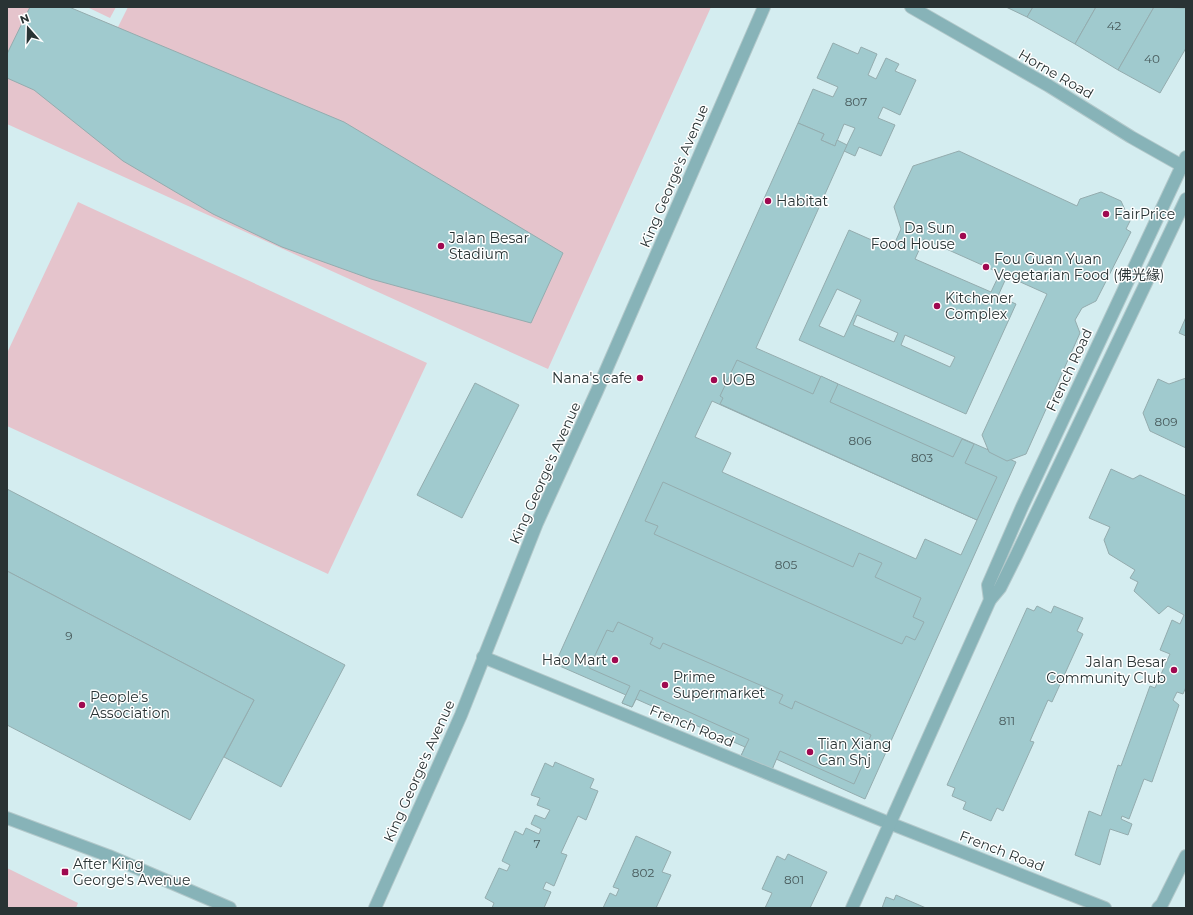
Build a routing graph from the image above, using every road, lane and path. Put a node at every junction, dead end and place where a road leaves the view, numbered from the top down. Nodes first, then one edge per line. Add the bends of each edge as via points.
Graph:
1 (764, 7) edge
2 (911, 7) edge
3 (1184, 163) edge
4 (1186, 199) edge
5 (990, 600) junction
6 (483, 657) junction
7 (7, 818) edge
8 (889, 823) junction
9 (1186, 856) edge
10 (230, 908) edge
11 (375, 908) edge
12 (852, 908) edge
13 (1105, 908) edge
14 (1158, 908) edge

1 - 6 street, King George's Avenue via 537,523
2 - 3 street, Horne Road
3 - 5 street, French Road via 1022,507 988,585
4 - 5 street, French Road via 1007,575
5 - 8 street, French Road
6 - 8 street, French Road
6 - 11 street, King George's Avenue via 461,715
7 - 10 street via 109,856
8 - 12 street, French Road
8 - 13 street, French Road
9 - 14 street

